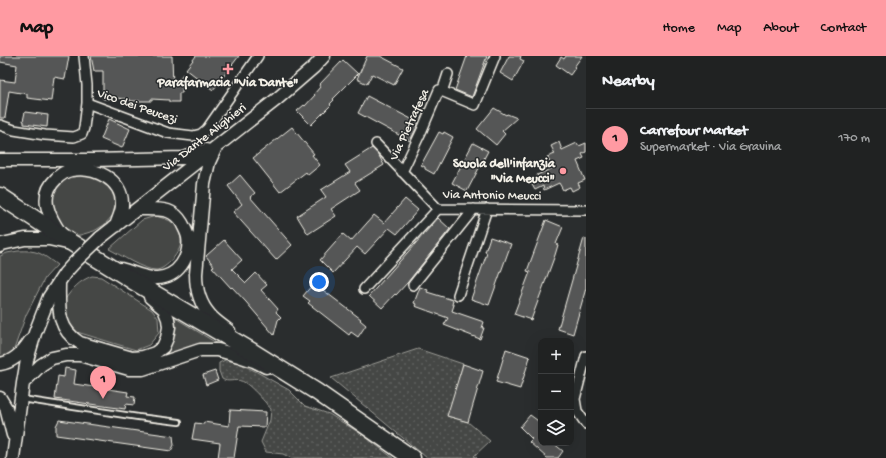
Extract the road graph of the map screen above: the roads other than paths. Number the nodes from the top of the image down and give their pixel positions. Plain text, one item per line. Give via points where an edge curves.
1 (84, 56) edge
2 (258, 56) edge
3 (324, 56) edge
4 (495, 56) edge
5 (448, 74) dead end
6 (442, 92) junction
7 (87, 103) junction
8 (0, 125) edge
9 (376, 144) dead end
10 (217, 146) junction
11 (0, 160) edge
12 (402, 172) junction
13 (0, 196) edge
14 (137, 209) junction
15 (438, 209) junction
16 (474, 209) junction
17 (487, 209) junction
18 (586, 210) edge
19 (116, 226) junction
20 (68, 241) junction
21 (0, 246) edge
22 (107, 265) junction
23 (59, 282) junction
24 (133, 282) junction
25 (412, 285) dead end
26 (364, 289) dead end
27 (458, 295) dead end
28 (35, 333) junction
29 (586, 356) edge
30 (0, 364) edge
31 (277, 368) junction
32 (23, 383) junction
33 (317, 392) junction
34 (0, 398) edge
35 (21, 399) junction
36 (179, 422) dead end
37 (586, 424) edge
38 (14, 454) edge
39 (412, 458) edge

1 - 7 street, Vico dei Peucezi
2 - 7 street, Vico dei Peucezi via 201,134 193,136 168,133
3 - 10 main road, Via Dante Alighieri via 277,99
4 - 6 street, Via Pietrafesa via 475,105
5 - 6 street, Via Pietrafesa
6 - 12 street, Via Pietrafesa via 439,90
7 - 8 street via 82,134 74,137 37,134
9 - 12 street, Via Antonio Meucci
10 - 11 main road via 184,158
10 - 14 main road, Via Dante Alighieri
10 - 31 main road via 209,162 204,184 196,288 200,301 210,315
12 - 15 street, Via Antonio Meucci
13 - 20 highway
14 - 19 main road, Via Dante Alighieri
14 - 22 main road via 168,211 179,218 188,236 186,258 181,267 171,275 157,278 144,277
15 - 16 street, Via Antonio Meucci
15 - 26 street
16 - 17 street, Via Antonio Meucci
16 - 25 street
17 - 18 street, Via Antonio Meucci
17 - 27 street
19 - 20 main road via 122,205 114,182 102,173 87,169 70,170 60,175 48,187 46,202 53,223
19 - 23 main road, Via Dante Alighieri, bridge via 75,262
20 - 21 main road via 25,239
20 - 22 highway
22 - 24 highway
23 - 24 main road via 60,317 75,340 132,358 155,353 163,347 169,327 164,309
23 - 28 main road, Via Dante Alighieri via 49,297
24 - 31 highway
28 - 30 main road via 14,359
28 - 32 main road
29 - 37 street via 575,399 577,411
31 - 33 highway
32 - 33 main road via 41,365 66,354 80,355 129,369 143,369 200,350 218,350 254,361
32 - 35 main road
33 - 39 highway
34 - 38 main road via 6,408 12,431
35 - 36 lane
35 - 38 main road

